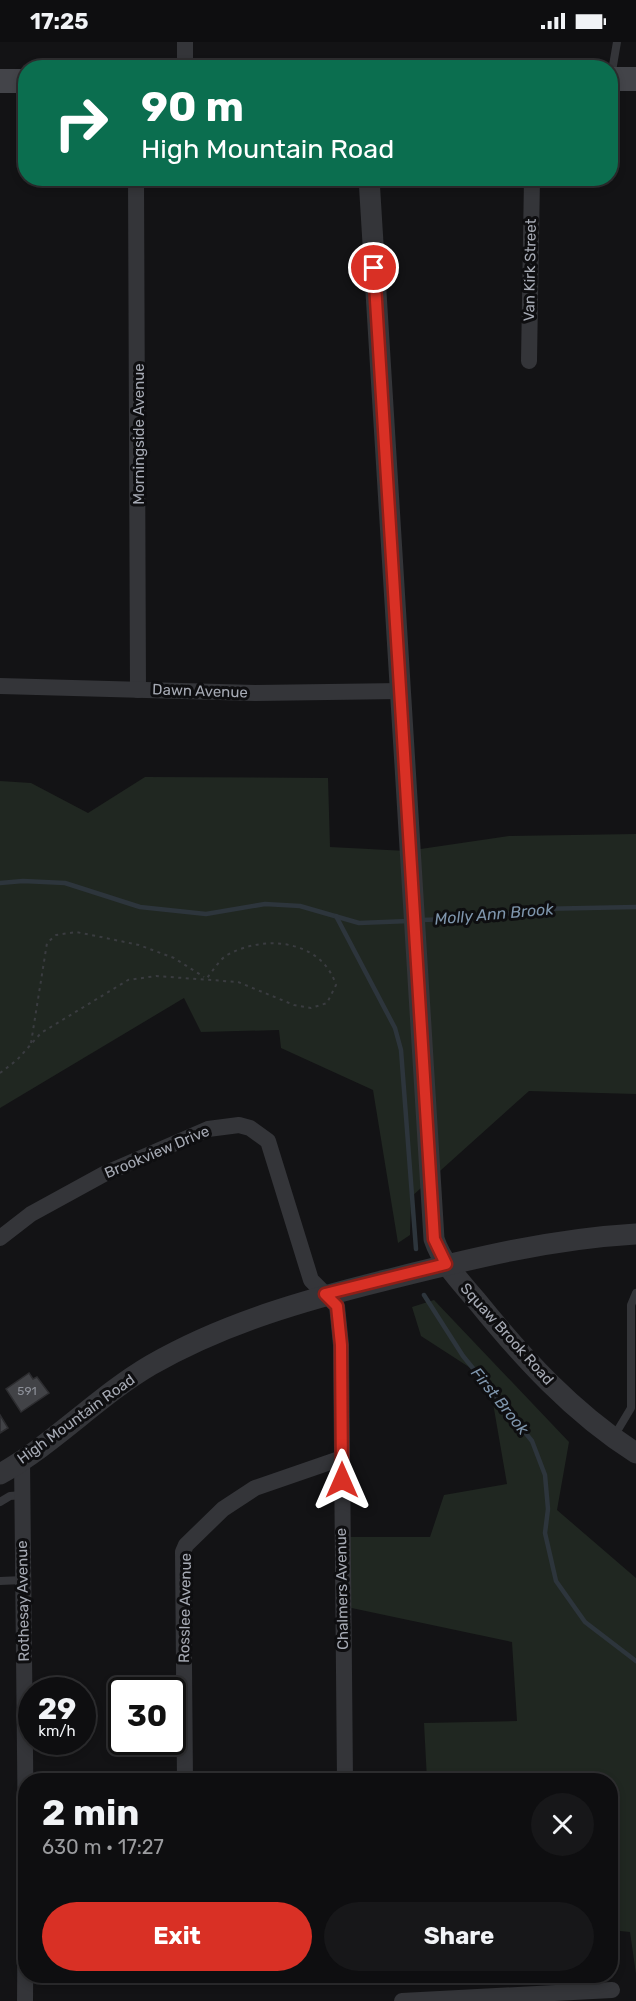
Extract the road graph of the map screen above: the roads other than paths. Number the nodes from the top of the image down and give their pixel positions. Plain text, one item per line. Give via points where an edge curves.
1 (185, 42) edge
2 (617, 42) edge
3 (185, 60) edge
4 (614, 60) edge
5 (618, 79) edge
6 (636, 79) edge
7 (0, 81) edge
8 (18, 81) edge
9 (136, 186) edge
10 (369, 186) edge
11 (531, 186) edge
12 (529, 361) dead end
13 (0, 686) edge
14 (138, 690) junction
15 (401, 691) junction
16 (636, 1234) edge
17 (0, 1238) edge
18 (446, 1264) junction
19 (636, 1293) edge
20 (325, 1294) junction
21 (613, 1438) junction
22 (636, 1453) edge
23 (342, 1458) junction
24 (22, 1460) junction
25 (0, 1474) edge
26 (22, 1496) junction
27 (0, 1502) edge
28 (23, 1580) junction
29 (0, 1581) edge
30 (25, 1773) edge
31 (185, 1773) edge
32 (345, 1773) edge
33 (25, 1983) edge
34 (612, 1990) dead end
35 (25, 2001) edge
36 (402, 2001) edge

1 - 3 street
2 - 4 lane
5 - 6 main road
7 - 8 main road
9 - 14 street, Morningside Avenue
10 - 15 street, Squaw Brook Road
11 - 12 street, Van Kirk Street
13 - 14 street, Dawn Avenue
14 - 15 street, Dawn Avenue
15 - 18 street, Squaw Brook Road via 434,1239
16 - 18 street, High Mountain Road via 579,1237
17 - 20 street, Brookview Drive via 52,1202 138,1158 208,1129 239,1125 260,1133 273,1149 311,1280
18 - 20 street, High Mountain Road
18 - 21 street, Squaw Brook Road via 508,1340
19 - 21 lane via 631,1305 631,1408
20 - 23 street, Chalmers Avenue via 337,1306
20 - 24 street, High Mountain Road via 237,1324 154,1364 120,1384
21 - 22 street, Squaw Brook Road
23 - 31 street, Rosslee Avenue via 255,1488 223,1509 186,1545
23 - 32 street, Chalmers Avenue
24 - 25 street, High Mountain Road
24 - 26 street, Rothesay Avenue
26 - 27 lane via 10,1496
26 - 28 street, Rothesay Avenue
28 - 29 lane
28 - 30 street, Rothesay Avenue
33 - 35 street
34 - 36 street

